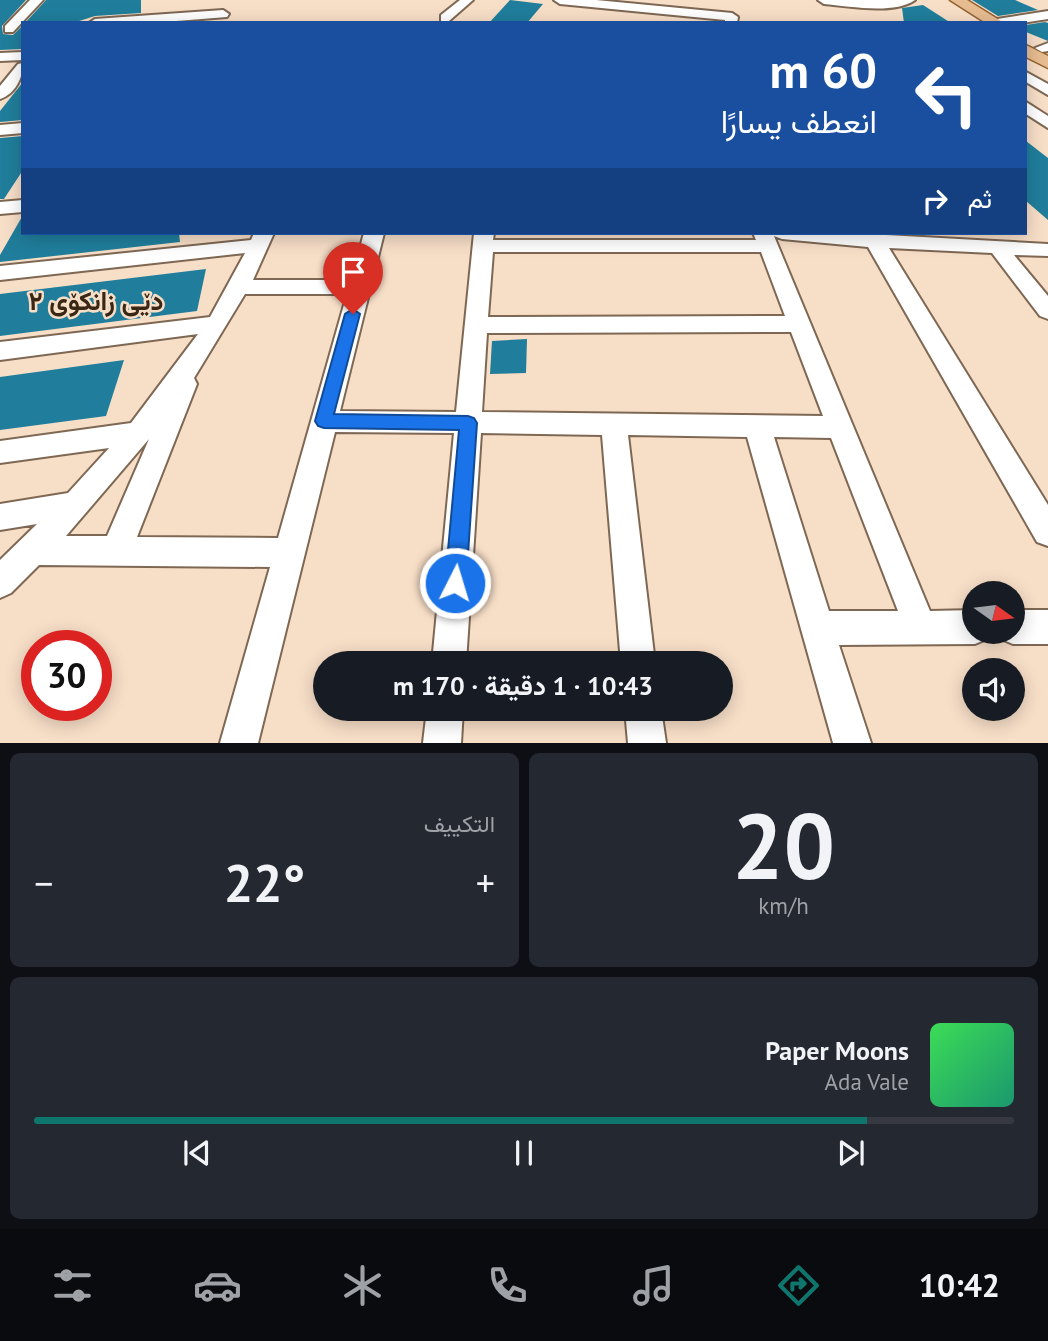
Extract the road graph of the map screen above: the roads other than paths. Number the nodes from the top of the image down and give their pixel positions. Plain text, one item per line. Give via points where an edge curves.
1 (37, 0) edge
2 (467, 0) edge
3 (560, 0) edge
4 (737, 0) edge
5 (824, 0) edge
6 (909, 0) edge
7 (940, 0) edge
8 (957, 0) edge
9 (198, 1) edge
10 (866, 4) junction
11 (223, 14) junction
12 (1048, 15) edge
13 (96, 17) edge
14 (883, 17) dead end
15 (975, 17) edge
16 (445, 18) dead end
17 (206, 19) edge
18 (732, 20) edge
19 (235, 21) edge
20 (1010, 21) edge
21 (11, 29) edge
22 (1027, 40) edge
23 (1043, 54) edge
24 (21, 55) edge
25 (0, 57) edge
26 (1027, 63) edge
27 (21, 69) edge
28 (1027, 77) edge
29 (1048, 91) edge
30 (0, 95) edge
31 (1027, 108) edge
32 (1048, 123) edge
33 (21, 128) edge
34 (0, 130) edge
35 (15, 201) edge
36 (0, 226) edge
37 (373, 235) edge
38 (975, 235) edge
39 (771, 237) edge
40 (1048, 238) edge
41 (262, 239) edge
42 (484, 239) edge
43 (875, 242) junction
44 (998, 248) junction
45 (1048, 250) edge
46 (0, 273) edge
47 (238, 287) junction
48 (360, 287) junction
49 (1048, 311) edge
50 (216, 324) junction
51 (799, 324) junction
52 (477, 325) junction
53 (200, 347) junction
54 (0, 351) edge
55 (324, 421) junction
56 (468, 423) junction
57 (614, 425) junction
58 (757, 426) junction
59 (841, 427) junction
60 (137, 433) junction
61 (0, 452) edge
62 (73, 505) junction
63 (0, 517) edge
64 (1048, 532) edge
65 (33, 550) junction
66 (116, 552) junction
67 (289, 552) junction
68 (0, 582) edge
69 (962, 627) edge
70 (1026, 627) edge
71 (1048, 627) edge
72 (817, 628) junction
73 (921, 628) junction
74 (450, 651) edge
75 (638, 651) edge
76 (444, 721) edge
77 (644, 721) edge
78 (239, 743) edge
79 (442, 743) edge
80 (647, 743) edge
81 (852, 743) edge

1 - 21 street
2 - 16 street
3 - 18 street
4 - 18 street
5 - 10 street
6 - 10 street
7 - 15 main road
8 - 15 main road
9 - 11 street
10 - 14 street
11 - 17 street
11 - 19 street
12 - 20 street
13 - 17 street
22 - 23 main road
23 - 26 street
24 - 25 street
27 - 30 street
28 - 29 street
31 - 32 street
33 - 34 street
35 - 36 street
37 - 48 street
38 - 40 street
39 - 42 street
39 - 43 street
39 - 51 street
41 - 46 street
41 - 47 street
42 - 52 street
43 - 44 street
43 - 64 street
44 - 45 street
44 - 49 street
47 - 48 street
47 - 50 street
48 - 55 street
50 - 53 street
50 - 54 street
51 - 52 street
51 - 59 street
52 - 56 street
53 - 60 street
53 - 66 street
55 - 56 street
55 - 67 street
56 - 57 street
56 - 74 street
57 - 58 street
57 - 75 street
58 - 59 street
58 - 72 street
59 - 73 street
60 - 61 street
60 - 62 street
62 - 63 street
62 - 65 street
65 - 66 street
65 - 68 street
66 - 67 street
67 - 78 street
69 - 73 street
70 - 71 street
72 - 73 street
72 - 81 street
76 - 79 street
77 - 80 street

